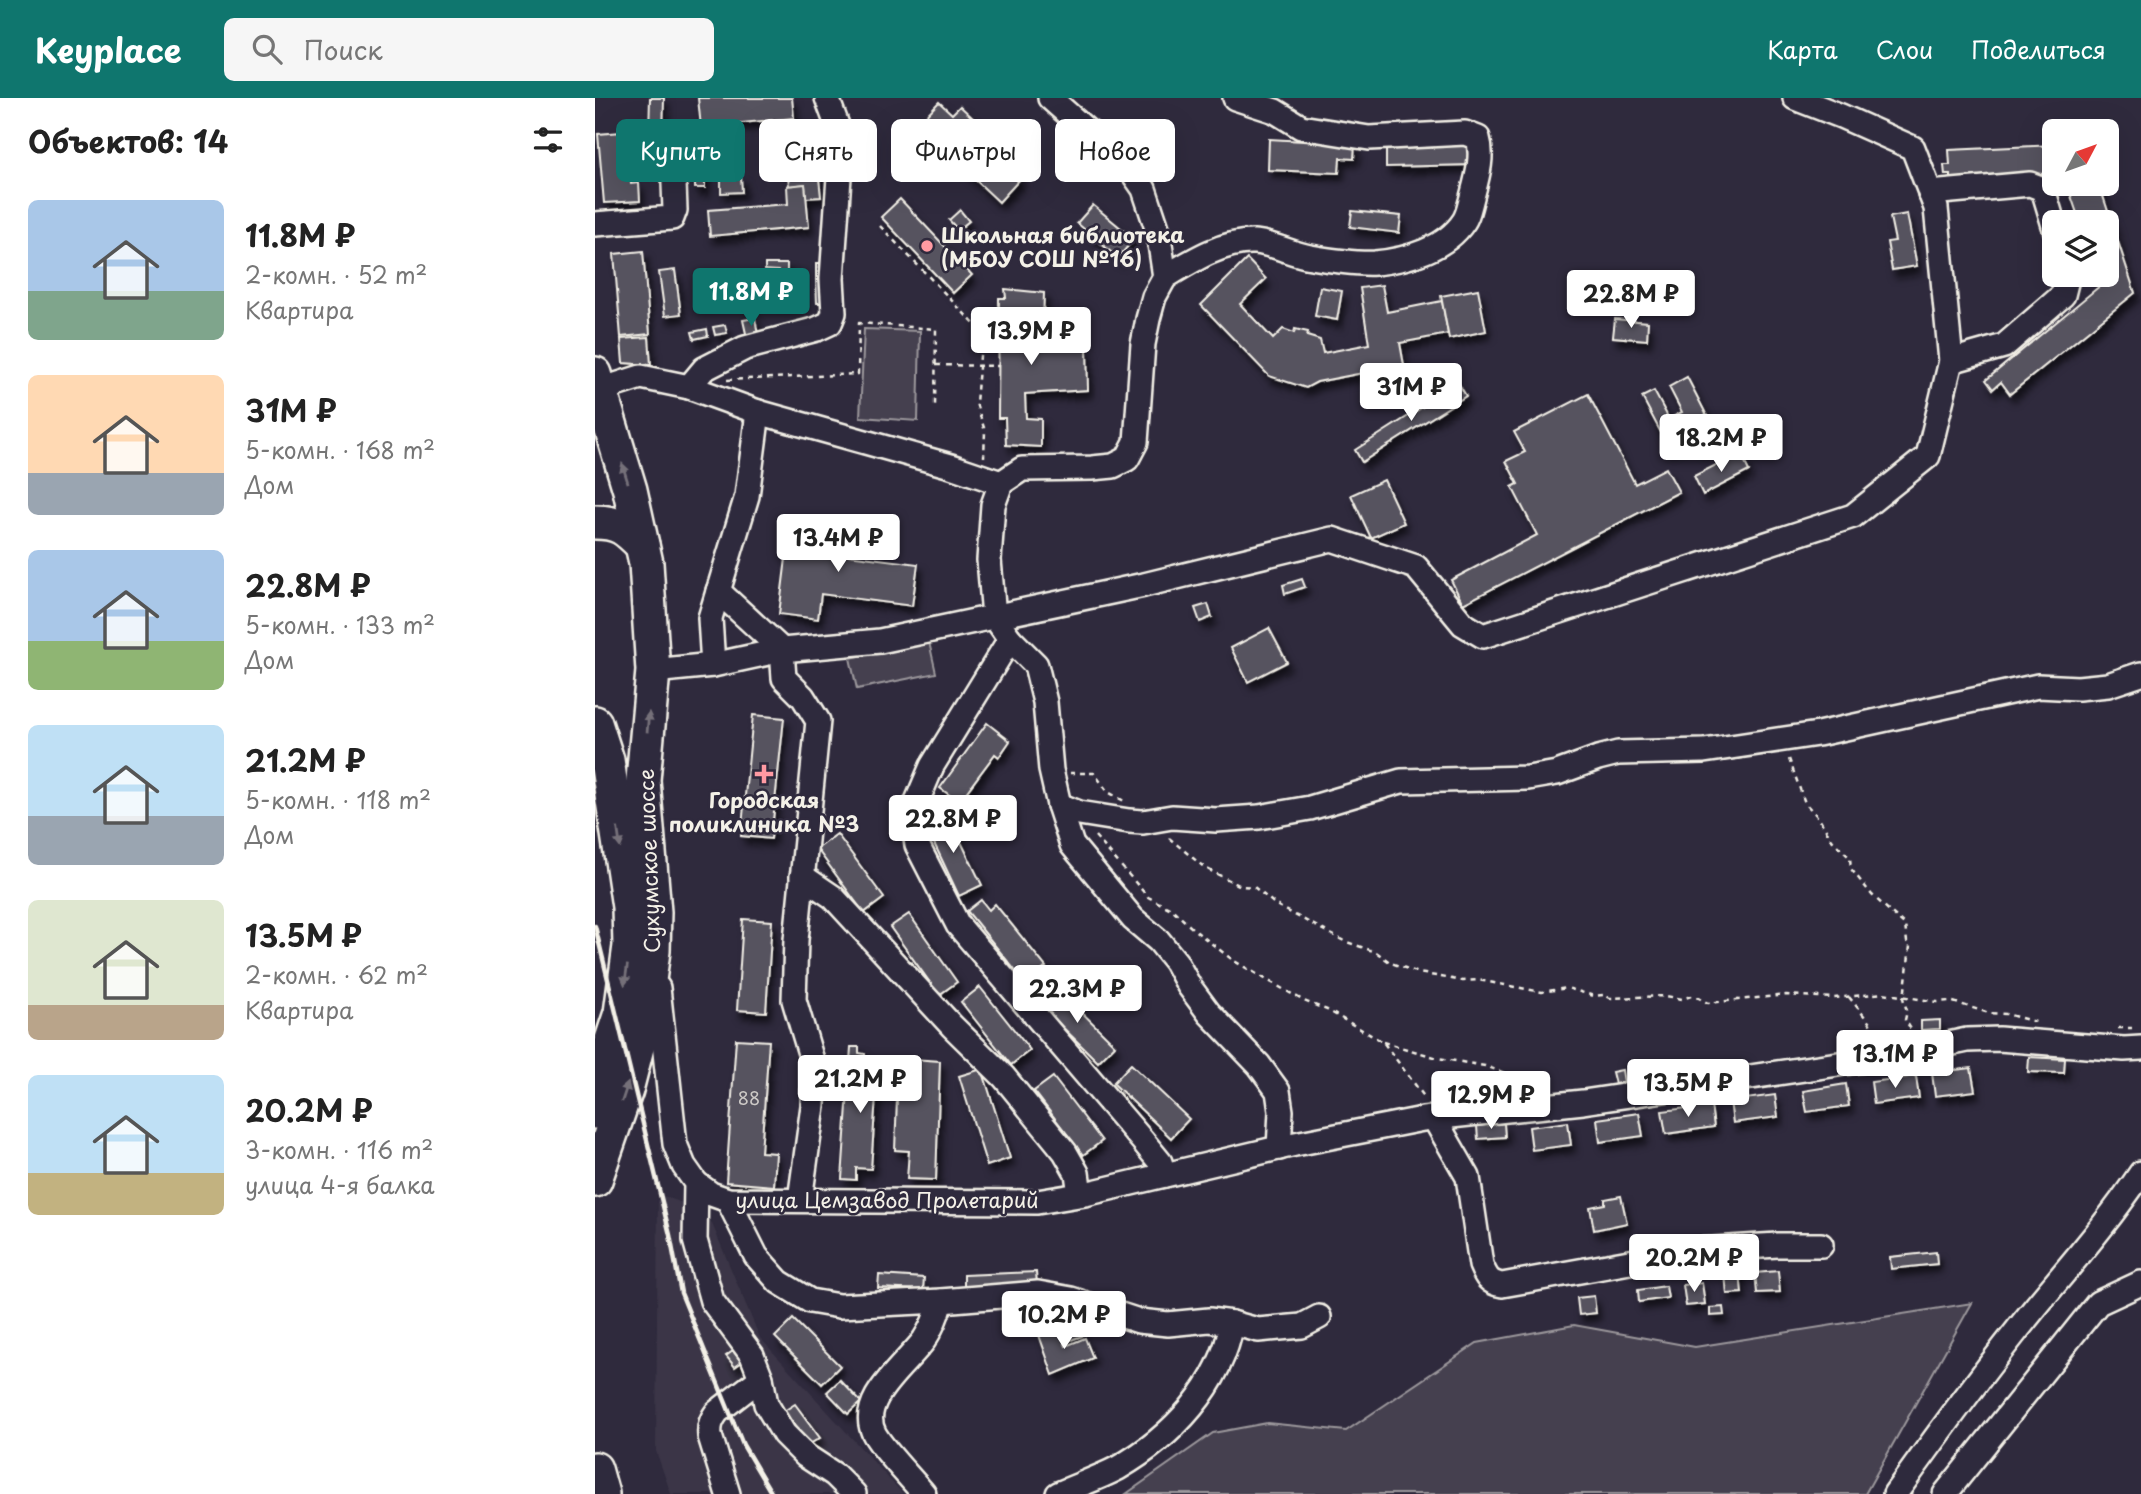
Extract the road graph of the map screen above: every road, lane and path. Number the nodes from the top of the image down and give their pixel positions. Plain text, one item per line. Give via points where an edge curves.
1 (827, 98) edge
2 (1050, 98) edge
3 (1077, 98) edge
4 (1235, 98) edge
5 (1795, 98) edge
6 (1074, 119) edge
7 (1083, 119) edge
8 (674, 182) edge
9 (1139, 182) edge
10 (1930, 193) junction
11 (2049, 210) edge
12 (595, 224) edge
13 (880, 226) dead end
14 (1164, 277) junction
15 (2065, 287) edge
16 (1951, 361) junction
17 (936, 365) junction
18 (978, 365) junction
19 (999, 366) dead end
20 (727, 380) dead end
21 (598, 382) edge
22 (689, 387) junction
23 (935, 406) dead end
24 (758, 412) junction
25 (992, 480) junction
26 (595, 522) edge
27 (642, 545) junction
28 (718, 591) junction
29 (994, 616) junction
30 (1010, 639) junction
31 (782, 650) junction
32 (713, 665) junction
33 (653, 671) junction
34 (2141, 674) edge
35 (595, 723) edge
36 (1792, 738) junction
37 (1050, 766) junction
38 (1069, 809) junction
39 (1148, 820) junction
40 (802, 876) junction
41 (653, 951) junction
42 (1849, 997) junction
43 (1903, 998) junction
44 (608, 1019) edge
45 (2040, 1023) dead end
46 (2111, 1028) dead end
47 (1383, 1042) junction
48 (2135, 1042) edge
49 (1926, 1049) junction
50 (1889, 1056) junction
51 (1550, 1089) dead end
52 (595, 1110) edge
53 (1436, 1118) junction
54 (1279, 1148) junction
55 (2141, 1173) edge
56 (1164, 1175) junction
57 (595, 1180) edge
58 (696, 1183) junction
59 (1080, 1194) junction
60 (728, 1200) junction
61 (800, 1200) junction
62 (1821, 1245) dead end
63 (2141, 1283) edge
64 (940, 1301) junction
65 (1319, 1317) dead end
66 (1232, 1323) junction
67 (761, 1378) junction
68 (595, 1469) edge
69 (602, 1494) edge
70 (729, 1494) edge
71 (854, 1494) edge
72 (924, 1494) edge
73 (1058, 1494) edge
74 (1895, 1494) edge
75 (1945, 1494) edge

1 - 22 street via 841,148 830,323 744,348 704,369
2 - 6 street
3 - 7 street
4 - 14 street via 1275,111 1301,127 1369,138 1465,133 1478,138 1482,151 1466,218 1449,237 1405,258 1372,263 1333,259 1253,242 1219,249
5 - 10 street via 1913,148
8 - 12 street via 672,218
9 - 14 street via 1158,230
10 - 11 street via 2030,184 2043,189
10 - 16 street via 1936,208
13 - 18 path via 982,332
14 - 25 street via 1154,297 1143,344 1136,442 1127,459 1113,466 1022,469
15 - 16 street via 2063,295 2004,346
16 - 29 street via 1928,456 1853,516 1483,636 1463,624 1416,567 1332,539
17 - 18 path
17 - 20 path via 936,330 859,323 858,374
17 - 23 path
18 - 19 path
18 - 25 path via 976,403
21 - 22 street via 641,377
27 -> 21 highway, Сухумское шоссе
22 - 24 street
24 - 25 street
24 - 28 street via 747,496
25 - 29 street via 989,560
26 - 27 highway via 624,527
27 - 33 highway, Сухумское шоссе
28 - 31 street
28 - 32 street via 710,618
29 - 30 street
29 - 31 street via 880,641
30 - 37 street via 1036,665 1045,702
30 - 56 street via 932,766 915,806 917,845 958,925 1142,1140 1160,1162
31 - 32 street
31 - 40 street via 784,678 818,722
32 - 33 street
41 -> 33 highway, Сухумское шоссе via 643,780
34 - 36 street via 2098,686 2038,686
35 -> 44 highway, Сухумское шоссе via 607,760 629,907 630,946
36 - 39 street via 1705,751 1618,753 1528,778 1401,782 1259,817
36 - 43 path via 1790,763 1805,803 1850,858 1851,869 1872,895 1905,925 1910,946
37 - 38 street
37 - 39 path via 1069,773 1094,773 1108,792
38 - 39 street via 1129,821
38 - 47 path via 1148,897 1173,910 1234,961
38 - 54 street via 1072,845 1132,919 1159,941 1209,1013 1278,1091
39 - 42 path via 1205,868 1241,886 1254,887 1276,905 1419,973 1542,992 1567,988 1610,998 1691,996 1708,1003 1786,995
40 - 59 street via 833,897 1004,1077 1065,1152 1077,1173
40 - 61 street via 794,1000 814,1067
57 -> 41 highway, Сухумское шоссе via 630,1077
41 - 58 street via 675,1144
42 - 43 path via 1883,993
42 - 50 path
43 - 45 path via 1950,1001
43 - 49 path via 1905,1020
44 - 52 highway, Сухумское шоссе via 612,1040
46 - 48 path
47 - 51 path via 1485,1066
47 - 53 path
48 - 49 street, улица Цемзавод Пролетарий via 1967,1040
49 - 50 street, улица Цемзавод Пролетарий
50 - 53 street, улица Цемзавод Пролетарий via 1569,1104
53 - 54 street, улица Цемзавод Пролетарий
53 - 62 street via 1468,1177 1481,1265 1493,1283 1696,1250
54 - 56 street, улица Цемзавод Пролетарий
55 - 74 street
56 - 59 street, улица Цемзавод Пролетарий
58 - 60 street, улица Цемзавод Пролетарий
58 - 67 street via 695,1240 712,1301 751,1355
59 - 61 street, улица Цемзавод Пролетарий via 1037,1202
60 - 61 street, улица Цемзавод Пролетарий
60 - 64 street via 756,1256 779,1282 810,1301 839,1306
63 - 75 street via 2098,1303
64 - 66 street via 1038,1293 1139,1321
64 - 72 street via 937,1318 923,1341 877,1395 870,1412 874,1434
65 - 66 street via 1282,1329 1258,1330
66 - 73 street via 1221,1363 1181,1419 1118,1468
67 - 70 street via 717,1412 709,1427
67 - 71 street via 767,1404 784,1434
68 - 69 highway

